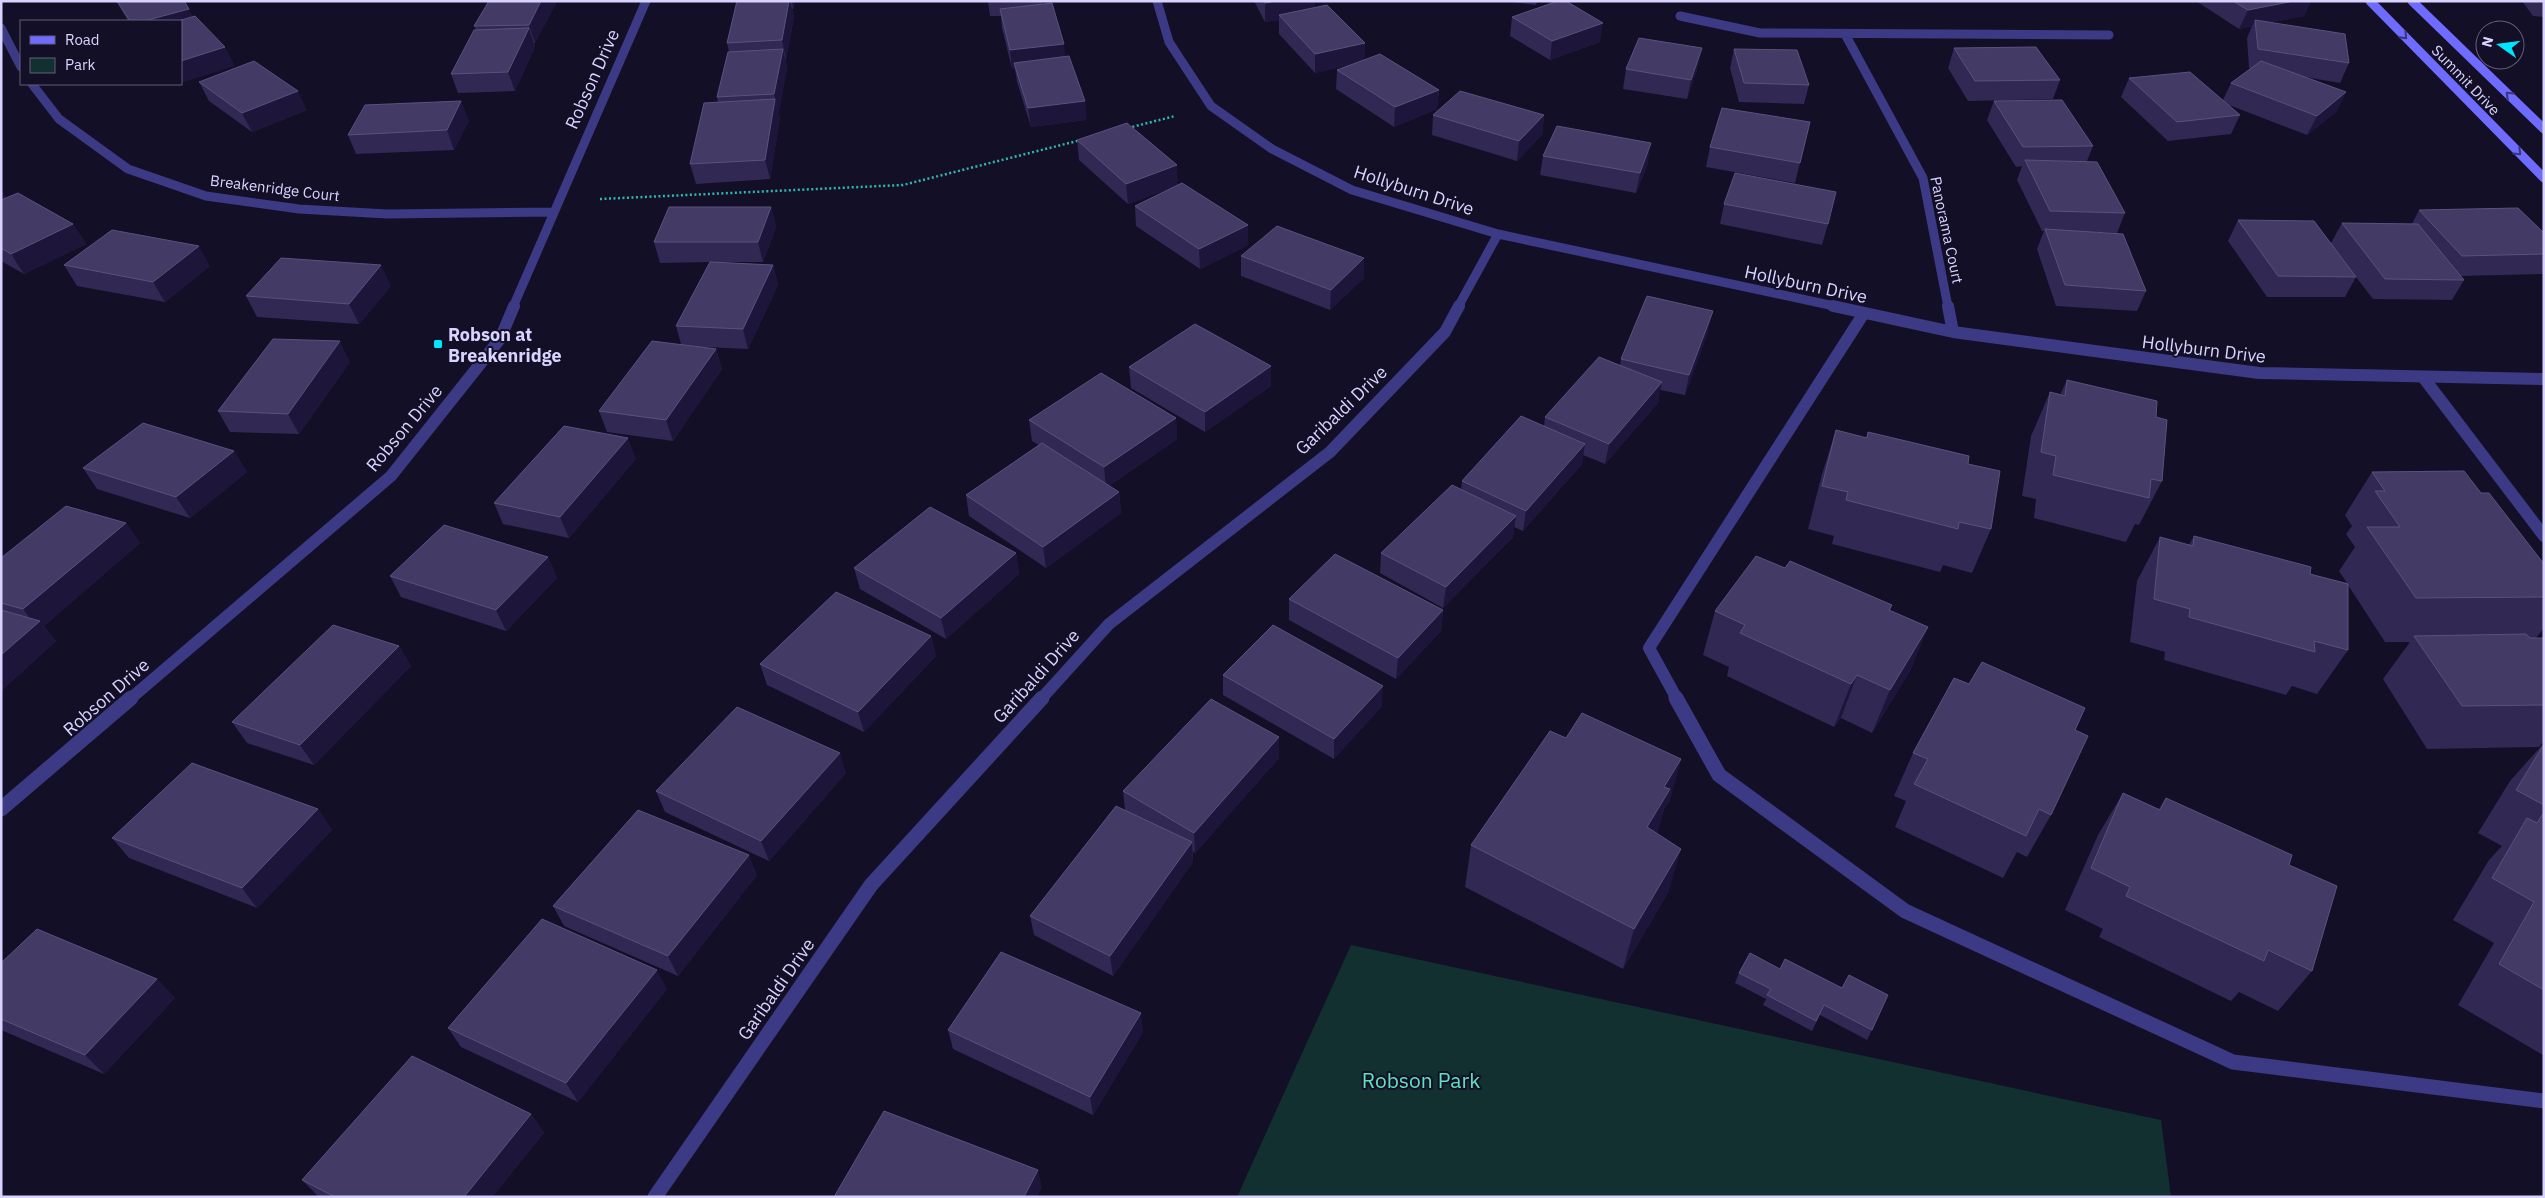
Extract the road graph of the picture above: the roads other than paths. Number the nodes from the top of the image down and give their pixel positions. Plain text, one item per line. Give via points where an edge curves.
1 (646, 1) edge
2 (1157, 1) edge
3 (2370, 1) edge
4 (2412, 1) edge
5 (1680, 16) dead end
6 (1, 28) edge
7 (1845, 34) junction
8 (2108, 35) dead end
9 (20, 65) edge
10 (33, 85) edge
11 (2544, 129) edge
12 (2544, 178) edge
13 (552, 212) junction
14 (1498, 234) junction
15 (1864, 313) junction
16 (1953, 332) junction
17 (2423, 377) junction
18 (2544, 379) edge
19 (2544, 536) edge
20 (1, 809) edge
21 (2544, 1101) edge
22 (655, 1197) edge

1 - 13 street, Robson Drive
2 - 14 street, Hollyburn Drive via 1169,42 1211,106 1272,149 1352,190
3 -> 12 main road, Summit Drive
11 -> 4 main road, Summit Drive
5 - 7 street via 1760,33
6 - 9 street
7 - 8 street
7 - 16 street, Panorama Court via 1923,178
10 - 13 street, Breakenridge Court via 58,119 128,169 206,196 299,209 387,214
13 - 20 street, Robson Drive via 500,339 391,476
14 - 15 street, Hollyburn Drive
14 - 22 street, Garibaldi Drive via 1445,332 1330,452 1109,624 871,885
15 - 16 street, Hollyburn Drive
15 - 21 street via 1649,648 1719,775 1905,911 2233,1062
16 - 17 street, Hollyburn Drive via 2258,373
17 - 18 street, Hollyburn Drive
17 - 19 street

